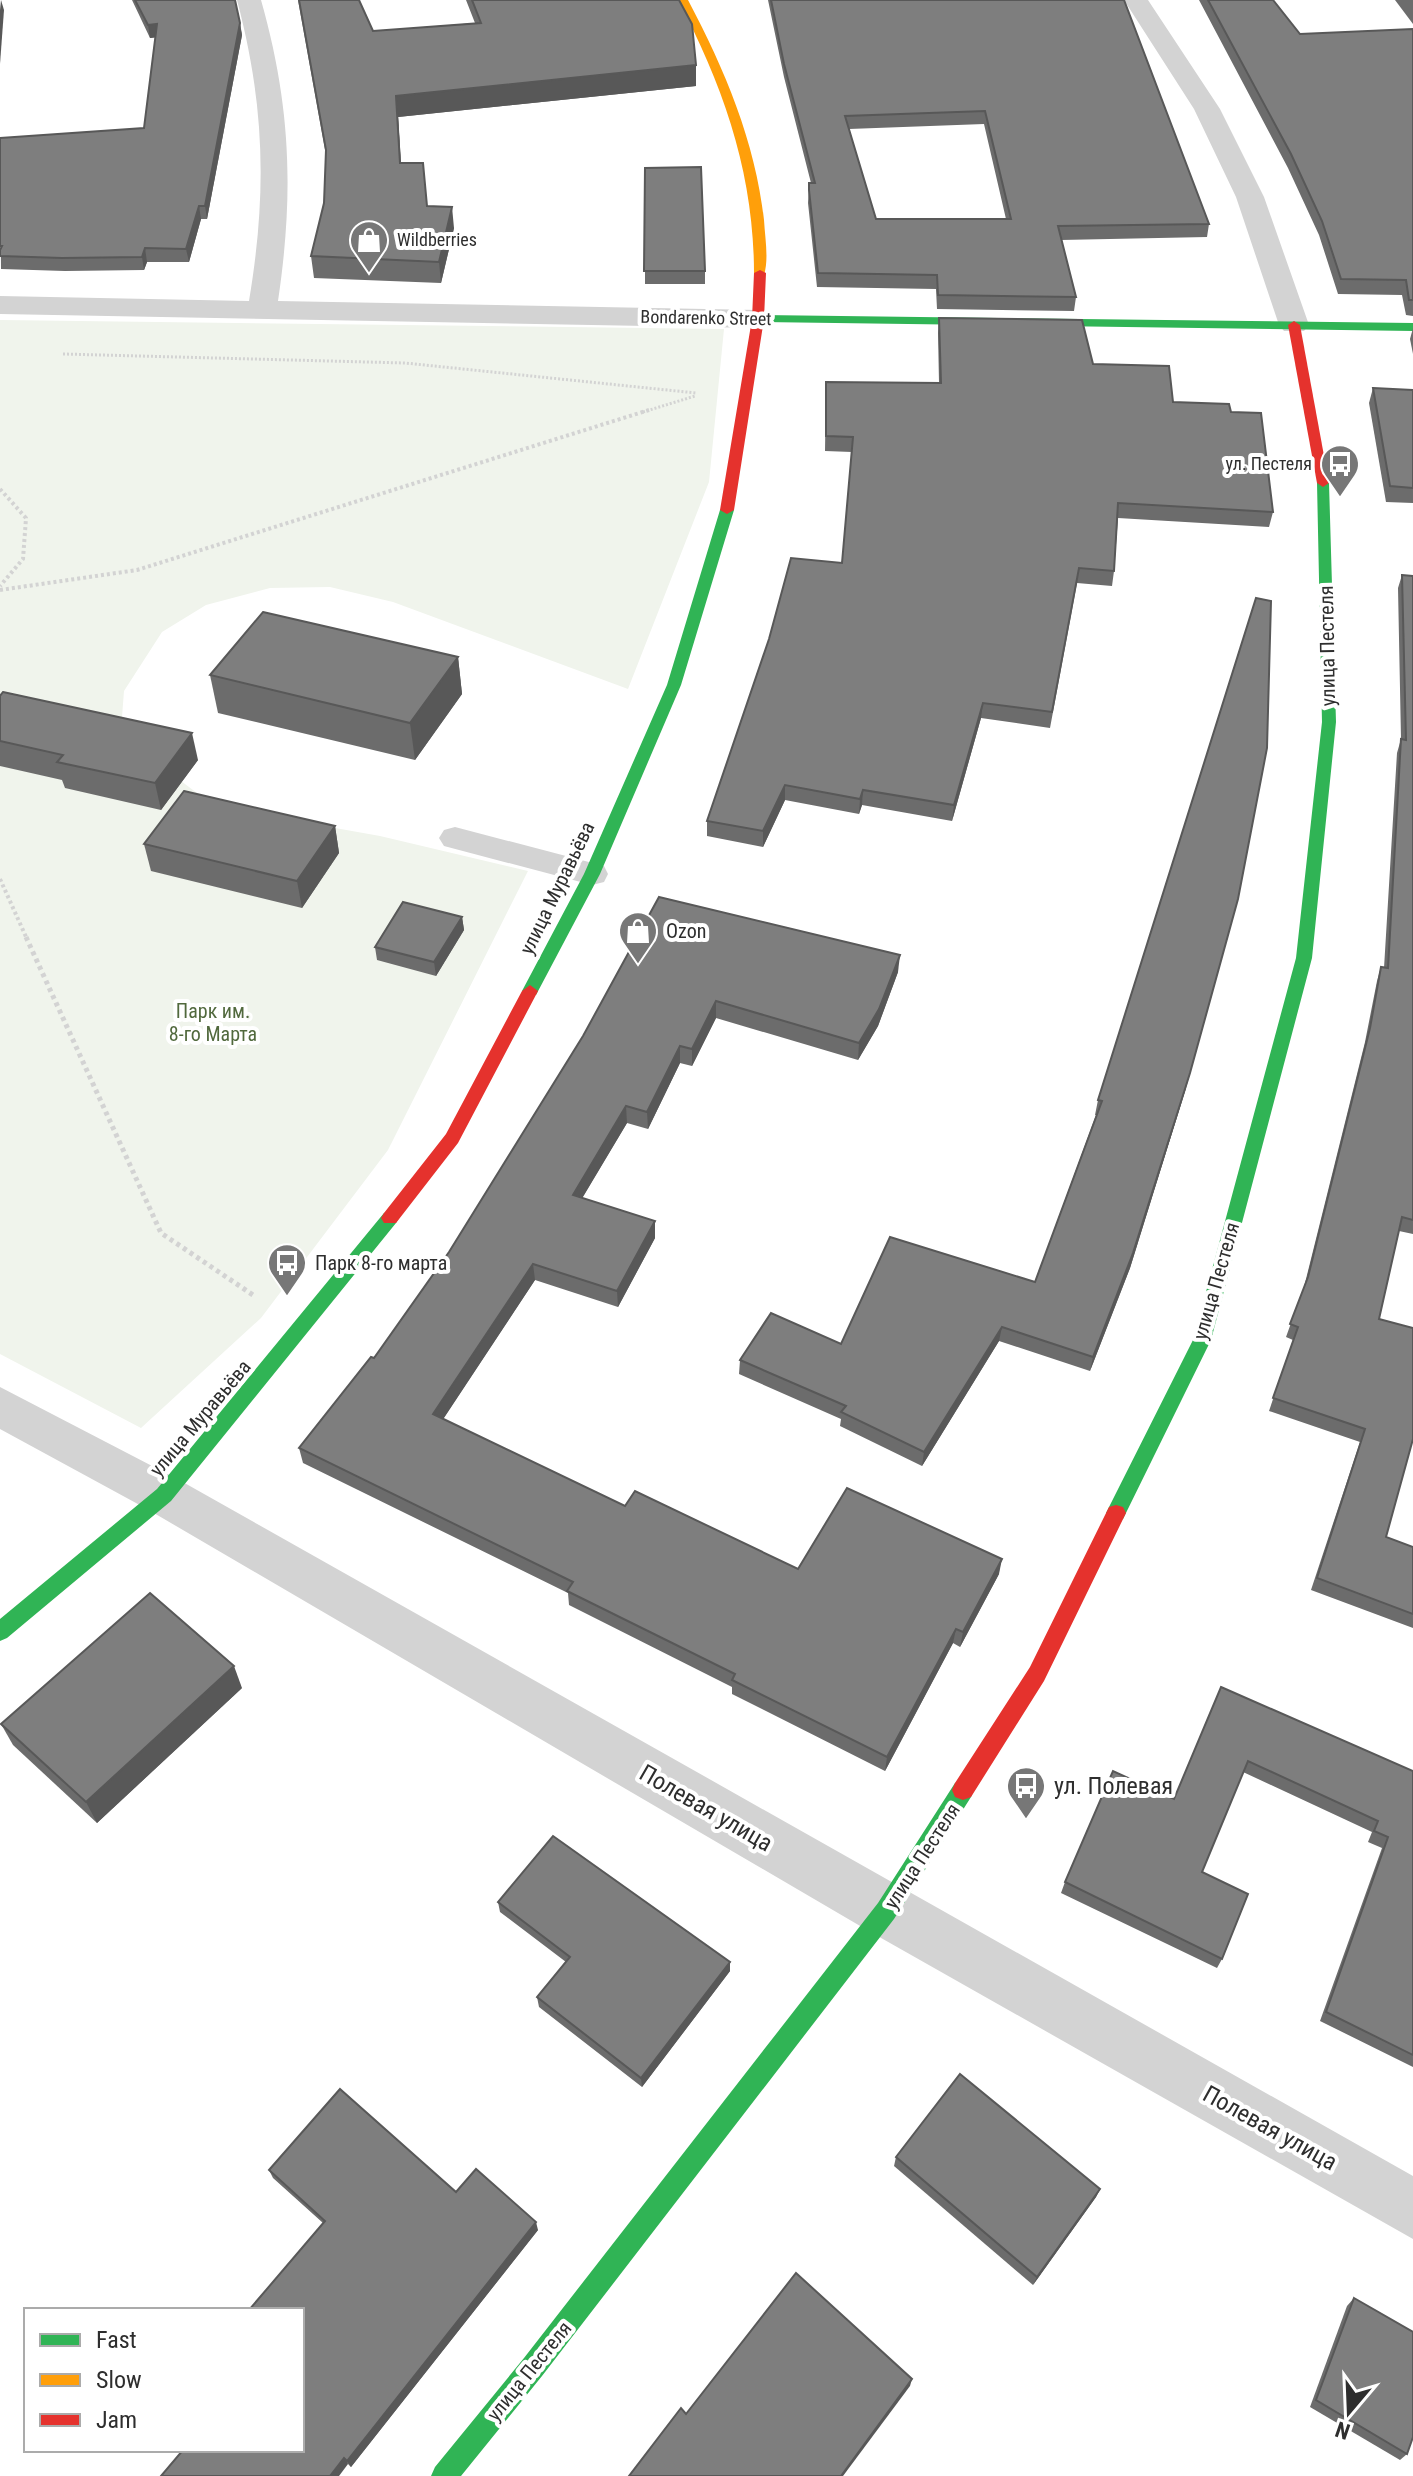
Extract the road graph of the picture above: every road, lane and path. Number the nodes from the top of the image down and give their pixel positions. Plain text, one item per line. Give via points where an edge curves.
1 (249, 0) edge
2 (683, 0) edge
3 (1136, 0) edge
4 (0, 305) edge
5 (262, 309) junction
6 (758, 319) junction
7 (1294, 325) junction
8 (1413, 327) edge
9 (62, 354) dead end
10 (0, 489) edge
11 (0, 588) edge
12 (455, 838) dead end
13 (592, 874) junction
14 (0, 879) edge
15 (303, 1328) junction
16 (0, 1406) edge
17 (164, 1495) junction
18 (0, 1632) edge
19 (886, 1911) junction
20 (1413, 2209) edge
21 (444, 2476) edge

1 - 5 street via 275,106 278,182
2 - 6 street, улица Муравьёва via 712,53 753,170 761,253
3 - 7 street, улица Пестеля via 1207,109 1250,197
4 - 5 street, Bondarenko Street
5 - 6 street, Bondarenko Street
6 - 7 street, Bondarenko Street
6 - 13 street, улица Муравьёва via 734,484 708,581 674,685
7 - 8 street, Bondarenko Street
7 - 19 street, улица Пестеля via 1323,469 1329,722 1304,958 1202,1340 1037,1674
9 - 11 path via 405,363 701,394 137,570
10 - 11 path via 26,518 23,559
12 - 13 lane
13 - 15 street, улица Муравьёва via 452,1138
14 - 15 path via 161,1233
15 - 17 street, улица Муравьёва
16 - 17 street, Полевая улица
17 - 18 street, улица Муравьёва
17 - 19 street, Полевая улица
19 - 20 street, Полевая улица
19 - 21 street, улица Пестеля

